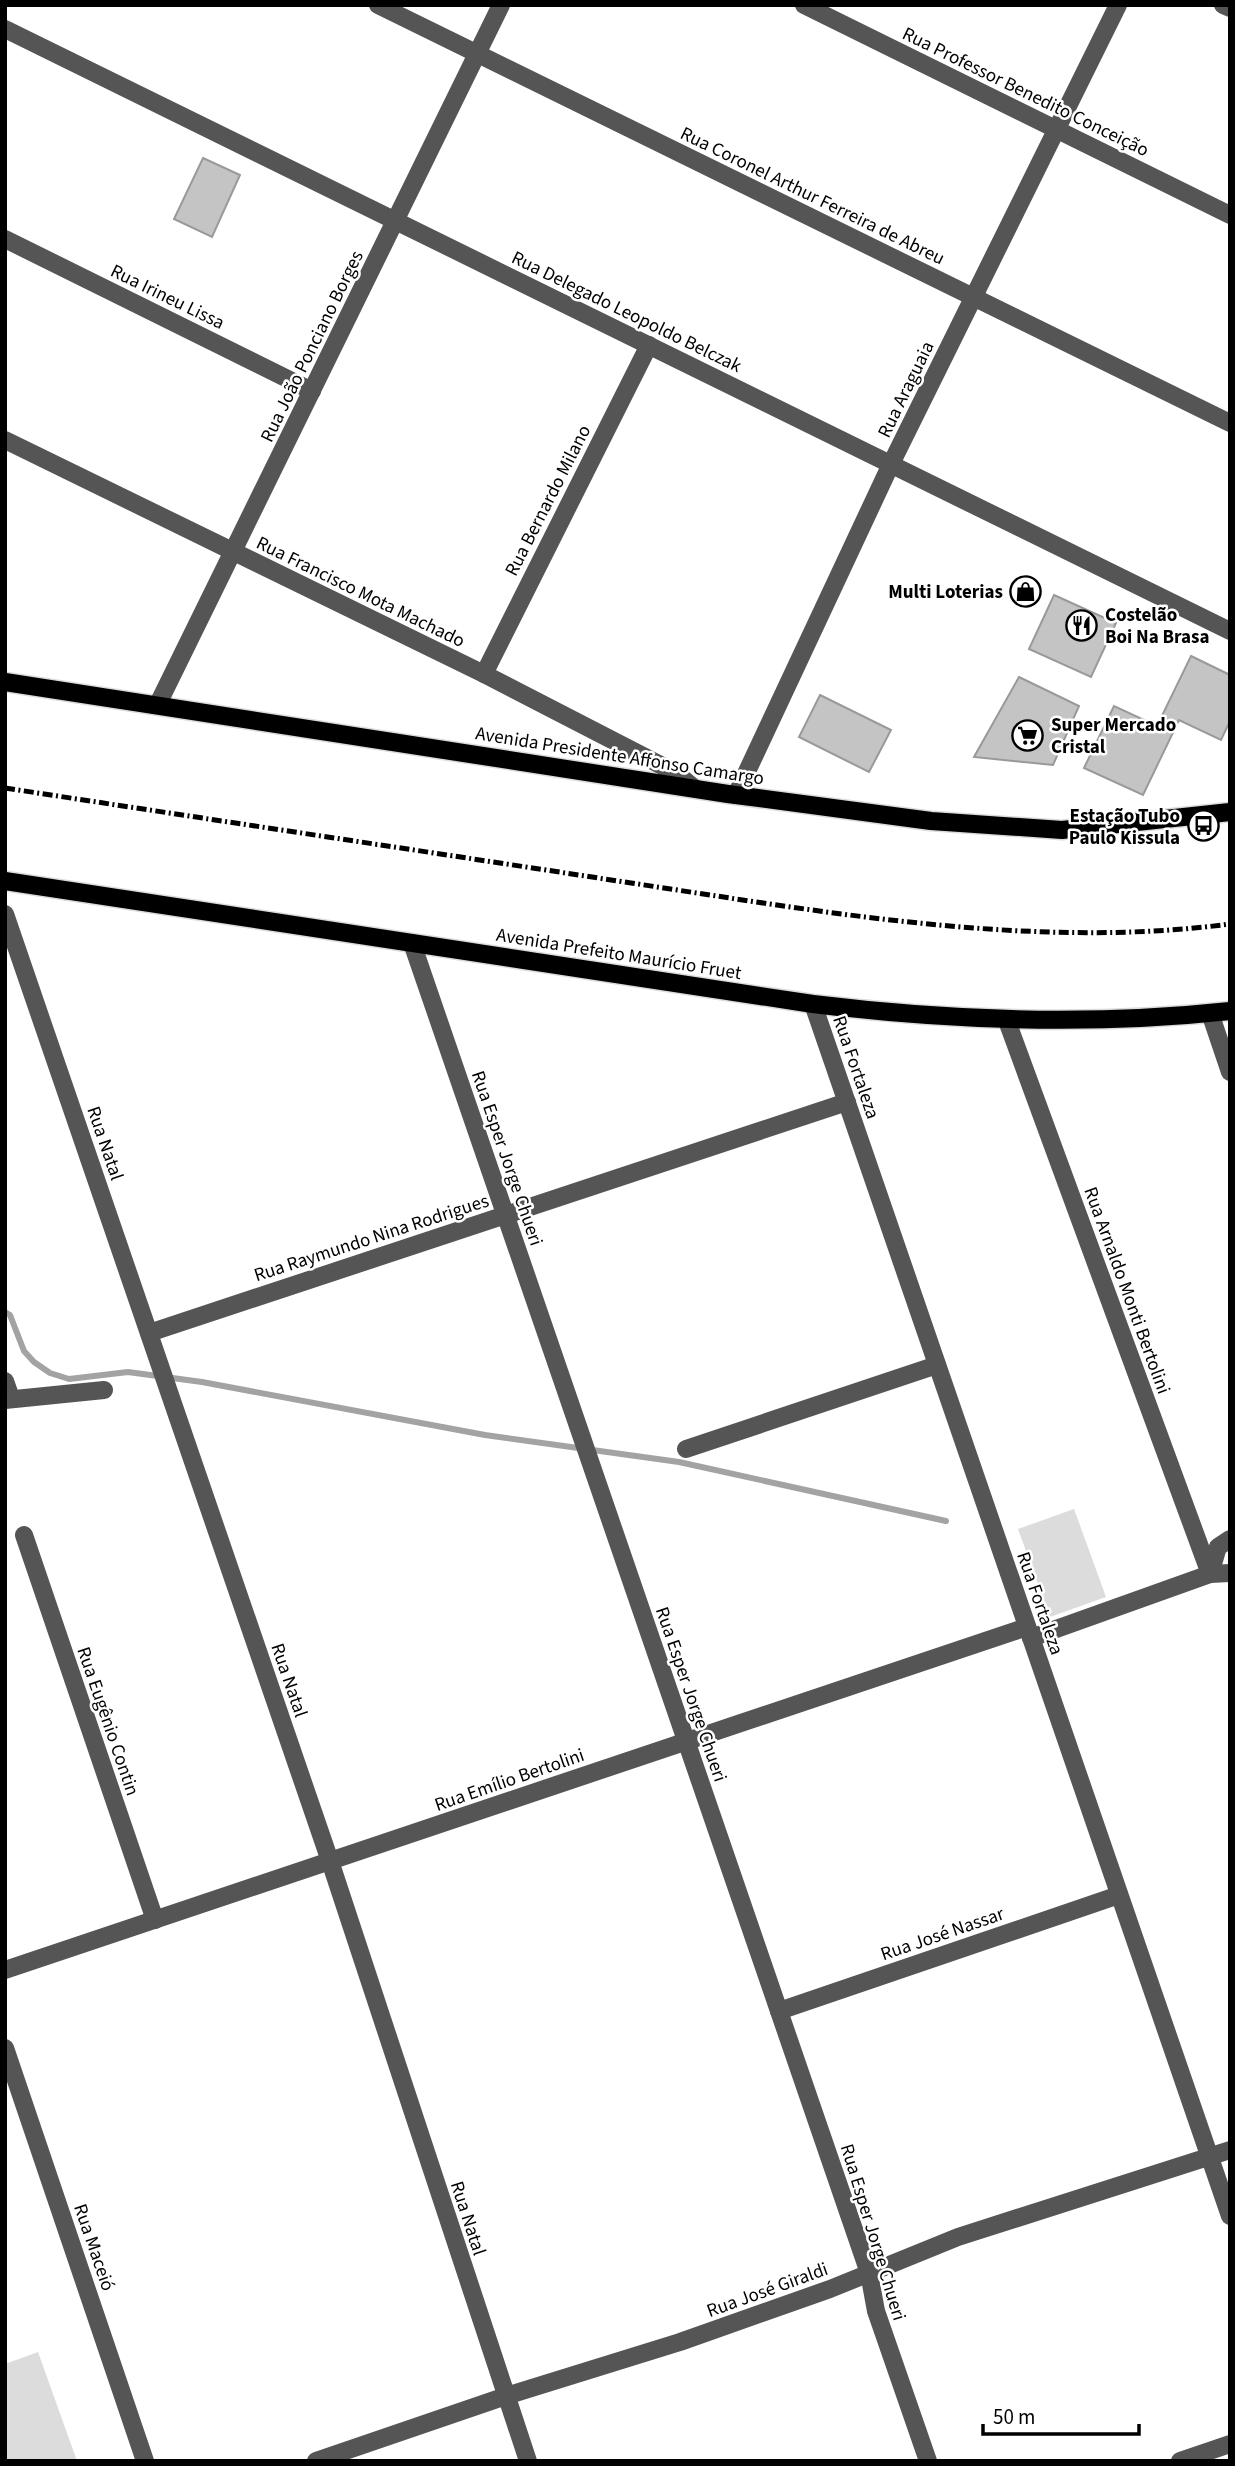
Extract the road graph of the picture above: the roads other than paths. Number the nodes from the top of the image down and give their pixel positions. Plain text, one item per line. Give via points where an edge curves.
1 (379, 5) edge
2 (501, 5) edge
3 (804, 5) edge
4 (1118, 5) edge
5 (1223, 5) edge
6 (1230, 8) edge
7 (5, 29) edge
8 (477, 54) junction
9 (1057, 129) junction
10 (1230, 215) edge
11 (396, 221) junction
12 (5, 239) edge
13 (974, 297) junction
14 (649, 345) junction
15 (312, 391) junction
16 (1230, 423) edge
17 (5, 440) edge
18 (891, 464) junction
19 (233, 552) junction
20 (1230, 631) edge
21 (484, 674) junction
22 (5, 682) edge
23 (159, 704) junction
24 (694, 788) junction
25 (736, 795) junction
26 (1230, 812) edge
27 (5, 881) edge
28 (5, 914) edge
29 (412, 943) junction
30 (813, 1004) junction
31 (1230, 1011) edge
32 (1210, 1013) junction
33 (1007, 1021) junction
34 (1230, 1072) edge
35 (847, 1102) junction
36 (505, 1215) junction
37 (149, 1333) junction
38 (937, 1365) junction
39 (5, 1381) edge
40 (104, 1390) dead end
41 (8, 1399) edge
42 (686, 1450) dead end
43 (24, 1535) dead end
44 (1230, 1539) edge
45 (1230, 1573) edge
46 (1210, 1574) junction
47 (1029, 1632) junction
48 (686, 1741) junction
49 (330, 1861) junction
50 (1119, 1895) junction
51 (155, 1920) junction
52 (5, 1970) edge
53 (779, 2011) junction
54 (5, 2048) edge
55 (1230, 2150) edge
56 (1210, 2157) junction
57 (1230, 2216) edge
58 (869, 2273) junction
59 (506, 2396) junction
60 (1230, 2444) edge
61 (325, 2459) edge
62 (145, 2461) edge
63 (528, 2461) edge
64 (928, 2461) edge
65 (1180, 2461) edge

1 - 8 street, Rua Coronel Arthur Ferreira de Abreu
2 - 8 street, Rua João Ponciano Borges
3 - 9 street, Rua Professor Benedito Conceição
4 - 9 street, Rua Araguaia
5 - 6 street
7 - 11 street, Rua Delegado Leopoldo Belczak
8 - 11 street, Rua João Ponciano Borges
8 - 13 street, Rua Coronel Arthur Ferreira de Abreu
9 - 10 street, Rua Professor Benedito Conceição
9 - 13 street, Rua Araguaia
11 - 14 street, Rua Delegado Leopoldo Belczak
11 - 15 street, Rua João Ponciano Borges
12 - 15 street, Rua Irineu Lissa
13 - 16 street, Rua Coronel Arthur Ferreira de Abreu
13 - 18 street, Rua Araguaia
14 - 18 street, Rua Delegado Leopoldo Belczak
14 - 21 street, Rua Bernardo Milano
15 - 19 street, Rua João Ponciano Borges
17 - 19 street, Rua Francisco Mota Machado
18 - 20 street, Rua Delegado Leopoldo Belczak
18 - 25 street, Rua Araguaia
19 - 21 street, Rua Francisco Mota Machado
19 - 23 street, Rua João Ponciano Borges
21 - 24 street, Rua Francisco Mota Machado via 676,774
22 - 23 main road, Avenida Presidente Affonso Camargo
23 - 24 main road, Avenida Presidente Affonso Camargo
24 - 25 main road, Avenida Presidente Affonso Camargo
25 - 26 main road, Avenida Presidente Affonso Camargo via 1039,830
27 - 29 main road, Avenida Prefeito Maurício Fruet
28 - 37 street, Rua Natal
29 - 30 main road, Avenida Prefeito Maurício Fruet
29 - 36 street, Rua Esper Jorge Chueri
30 - 33 main road, Avenida Prefeito Maurício Fruet
30 - 35 street, Rua Fortaleza
31 - 32 main road, Avenida Prefeito Maurício Fruet
32 - 33 main road, Avenida Prefeito Maurício Fruet
32 - 34 street
33 - 46 street, Rua Arnaldo Monti Bertolini
35 - 36 street, Rua Raymundo Nina Rodrigues
35 - 38 street, Rua Fortaleza
36 - 37 street, Rua Raymundo Nina Rodrigues
36 - 48 street, Rua Esper Jorge Chueri
37 - 49 street, Rua Natal
38 - 42 street
38 - 47 street, Rua Fortaleza
39 - 41 street
40 - 41 street
43 - 51 street, Rua Eugênio Contin
44 - 46 street via 1218,1548
45 - 46 street, Rua Emílio Bertolini
46 - 47 street, Rua Emílio Bertolini
47 - 48 street, Rua Emílio Bertolini
47 - 50 street, Rua Fortaleza
48 - 49 street, Rua Emílio Bertolini
48 - 53 street, Rua Esper Jorge Chueri
49 - 51 street, Rua Emílio Bertolini
49 - 59 street, Rua Natal
50 - 53 street, Rua José Nassar
50 - 56 street, Rua Fortaleza
51 - 52 street, Rua Emílio Bertolini
53 - 58 street, Rua Esper Jorge Chueri
54 - 62 street, Rua Maceió
55 - 56 street, Rua José Giraldi
56 - 57 street, Rua Fortaleza
56 - 58 street, Rua José Giraldi via 958,2237
58 - 59 street, Rua José Giraldi via 655,2350
58 - 64 street, Rua Esper Jorge Chueri via 876,2311
59 - 61 street, Rua José Giraldi
59 - 63 street, Rua Natal
60 - 65 street

